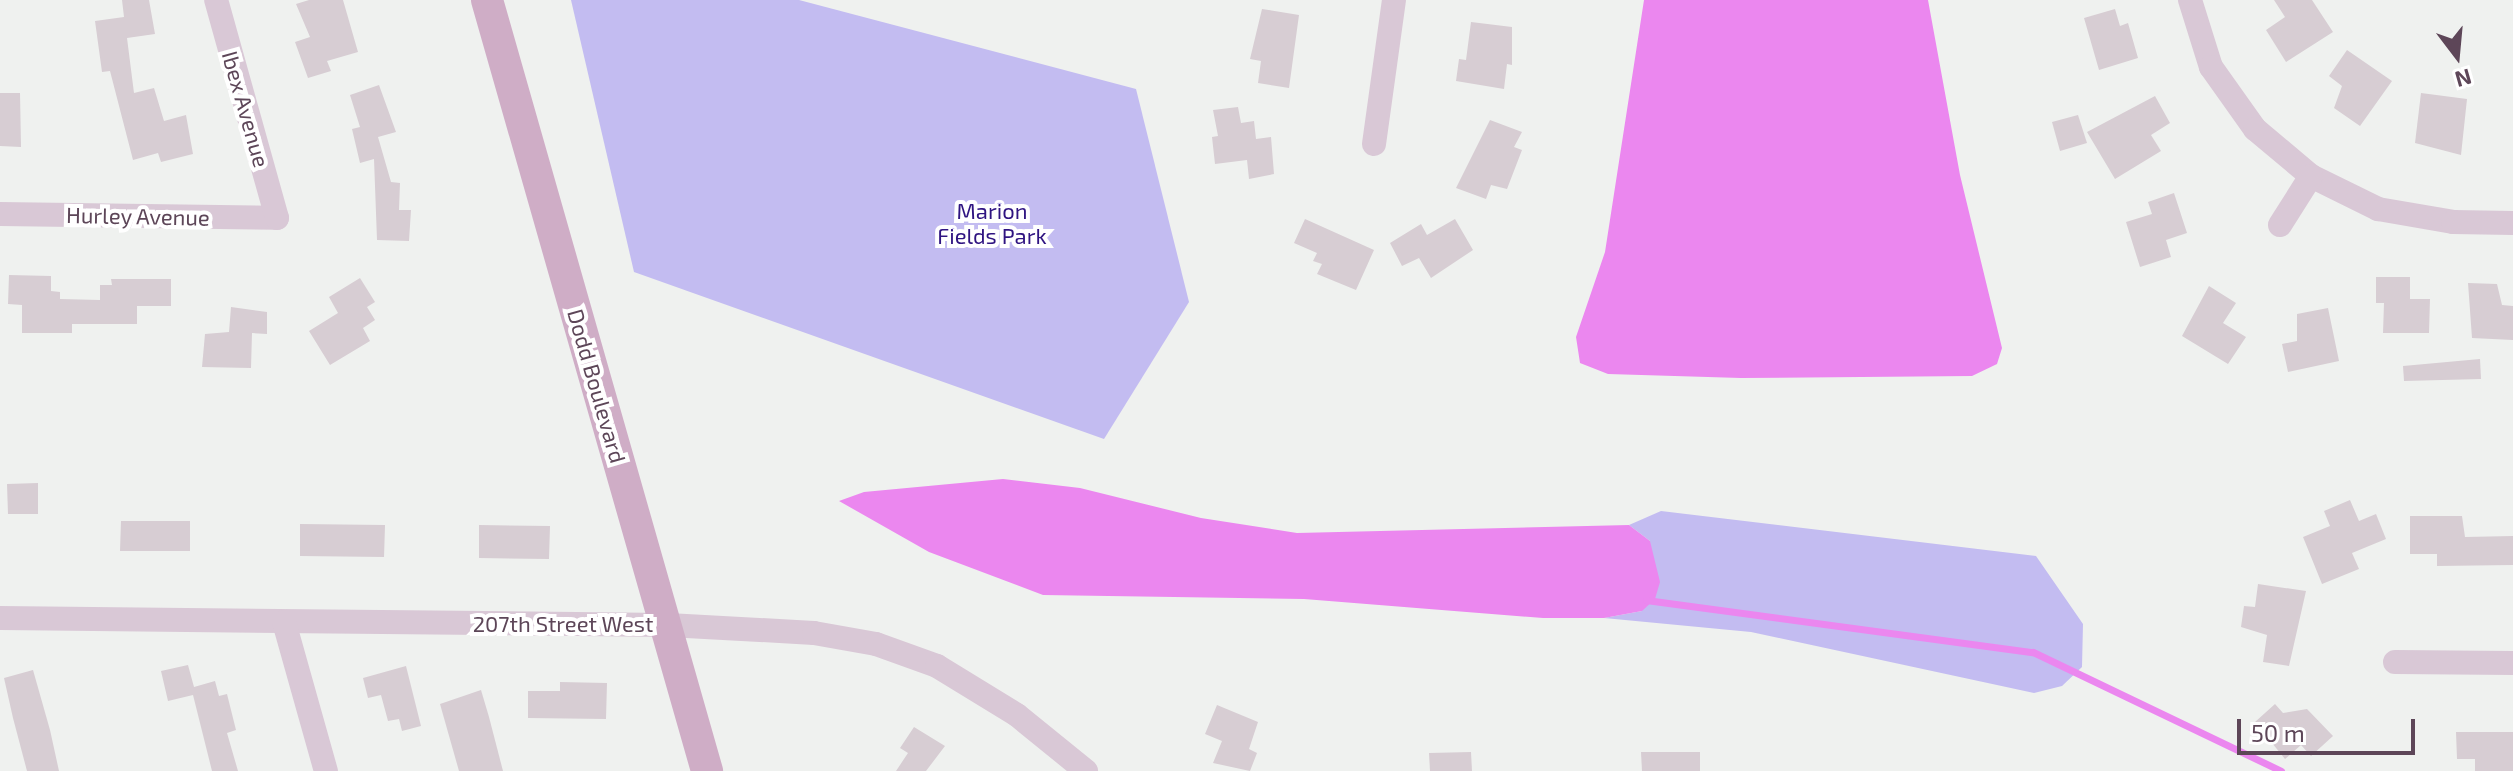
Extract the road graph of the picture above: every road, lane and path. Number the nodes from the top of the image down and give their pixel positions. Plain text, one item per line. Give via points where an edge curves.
1 (216, 0) edge
2 (487, 0) edge
3 (1394, 0) edge
4 (2190, 0) edge
5 (1374, 144) dead end
6 (2311, 176) junction
7 (0, 214) edge
8 (277, 218) joint
9 (2513, 223) edge
10 (2280, 225) dead end
11 (0, 618) edge
12 (284, 622) junction
13 (668, 625) junction
14 (2395, 662) dead end
15 (2513, 663) edge
16 (326, 771) edge
17 (707, 771) edge
18 (1086, 771) edge

1 - 8 street, Ibex Avenue
2 - 13 main road, Dodd Boulevard
3 - 5 street
4 - 6 street via 2211,67 2255,129
6 - 9 street via 2378,209 2453,222
6 - 10 street
7 - 8 street, Hurley Avenue
11 - 12 street, 207th Street West
12 - 13 street, 207th Street West
12 - 16 street
13 - 17 main road, Dodd Boulevard
13 - 18 street, 207th Street West via 814,633 908,654 992,698
14 - 15 street

